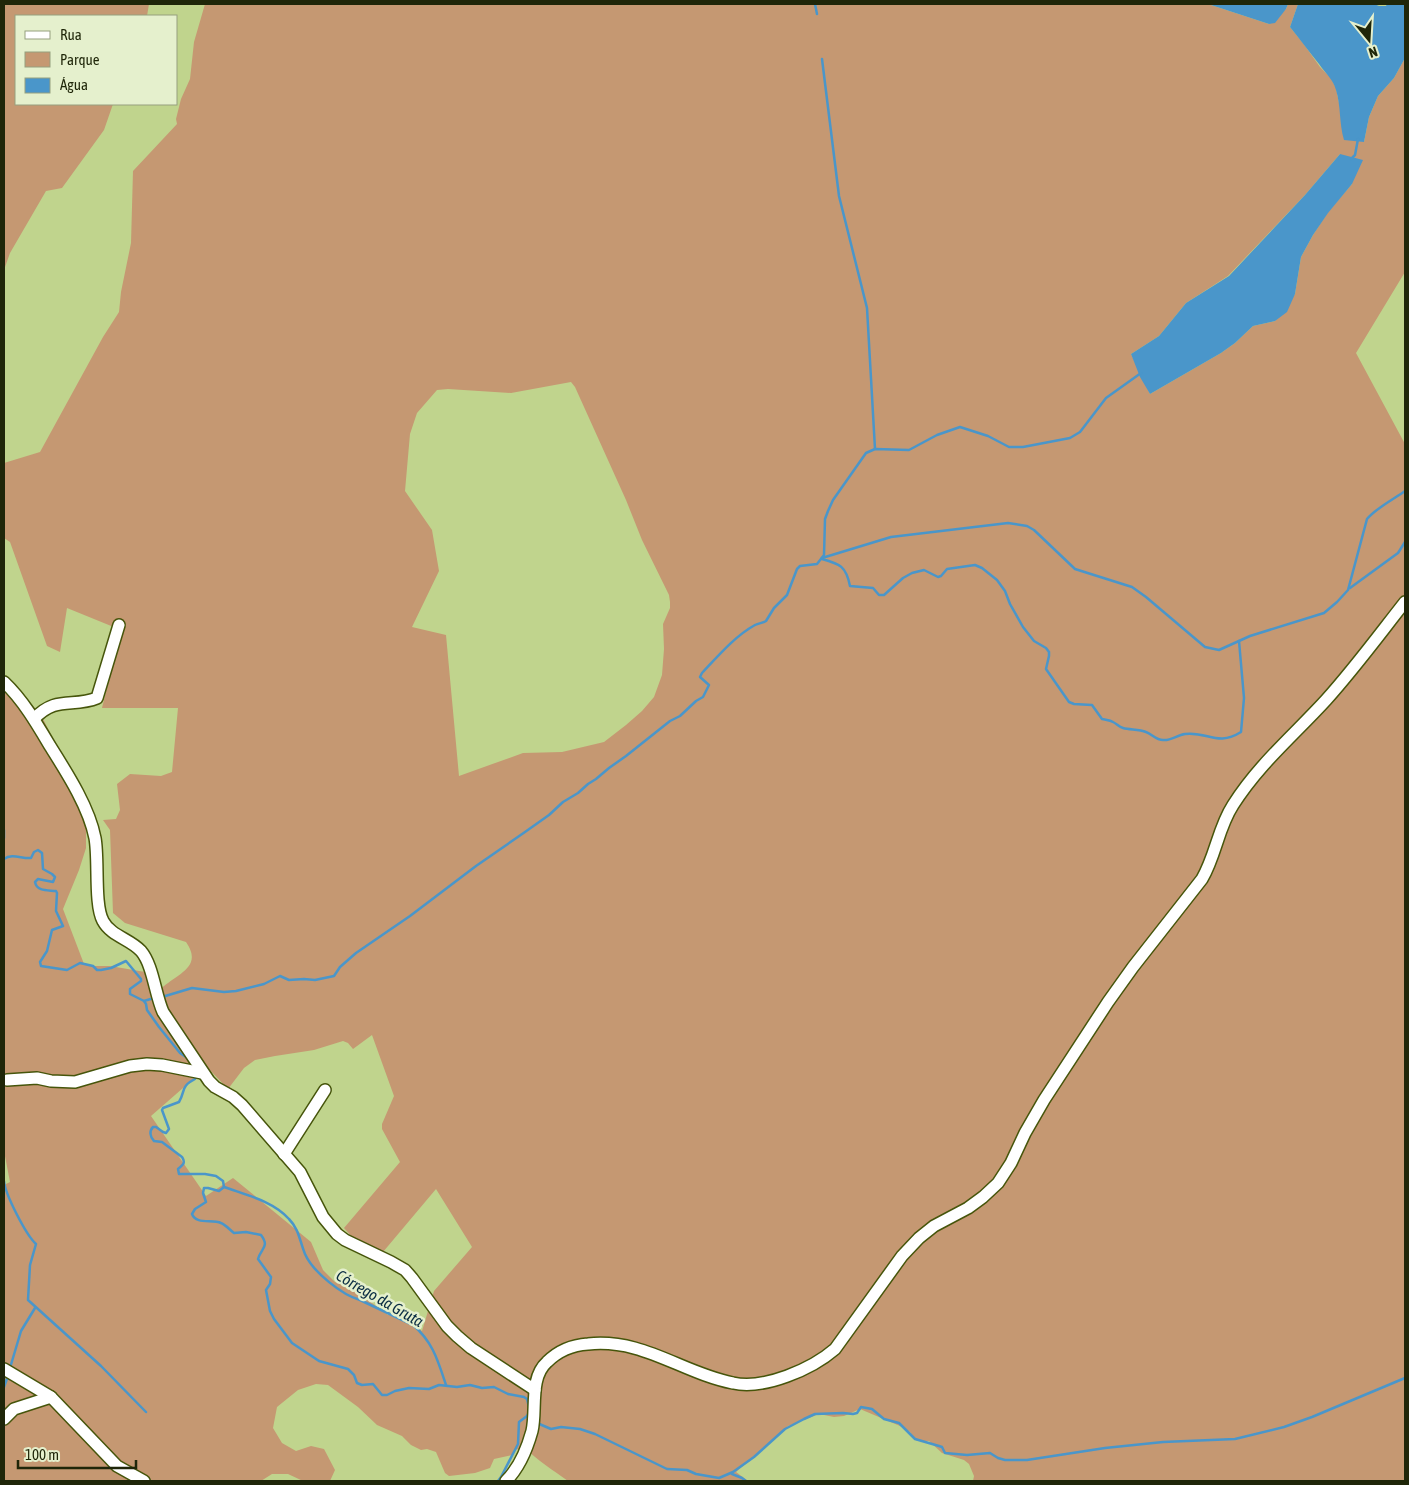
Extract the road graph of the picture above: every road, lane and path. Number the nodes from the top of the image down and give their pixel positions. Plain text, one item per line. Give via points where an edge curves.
1 (1405, 602) edge
2 (119, 625) dead end
3 (4, 682) edge
4 (34, 719) junction
5 (202, 1073) junction
6 (7, 1080) dead end
7 (325, 1090) dead end
8 (284, 1154) junction
9 (4, 1369) edge
10 (535, 1390) junction
11 (51, 1397) junction
12 (4, 1419) edge
13 (144, 1481) edge
14 (506, 1481) edge

1 - 10 street via 1328,698 1267,760 1234,803 1202,879 1108,1002 1044,1100 998,1183 968,1208 919,1238 902,1256 835,1349 808,1367 769,1382 734,1384 622,1344 578,1345 558,1352 545,1363
2 - 4 street via 97,698 48,707
3 - 4 street
4 - 5 street via 71,778 90,822 96,843 99,906 103,921 116,935 142,953 163,1012
5 - 6 street via 147,1064 75,1082 37,1078
5 - 8 street via 215,1087 242,1105
7 - 8 street
8 - 10 street via 300,1172 323,1217 337,1234 405,1270 457,1336
9 - 11 street
10 - 14 street via 532,1430 526,1451
11 - 12 street via 14,1409
11 - 13 street via 117,1466

